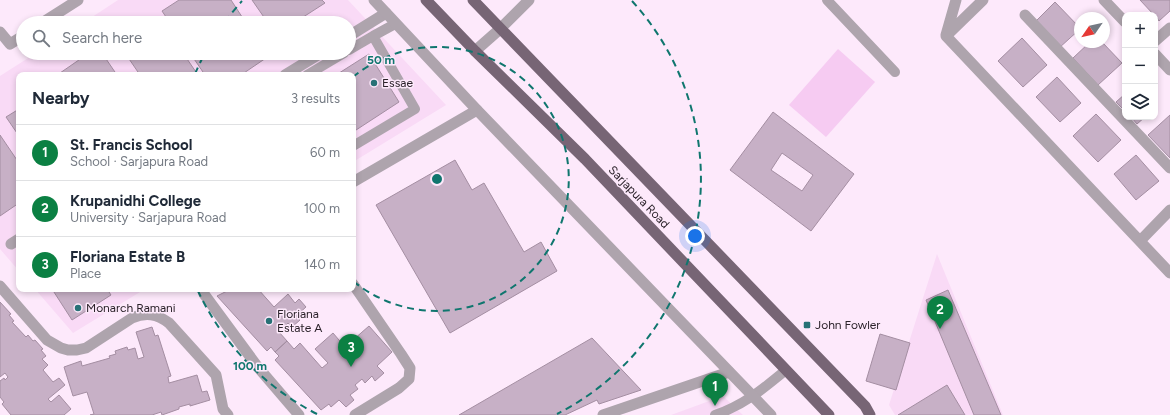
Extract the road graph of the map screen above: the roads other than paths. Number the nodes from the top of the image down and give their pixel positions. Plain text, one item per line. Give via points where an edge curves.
1 (78, 0) edge
2 (374, 0) edge
3 (426, 0) edge
4 (473, 0) edge
5 (530, 0) edge
6 (827, 0) edge
7 (956, 0) edge
8 (983, 0) edge
9 (1107, 1) edge
10 (386, 13) junction
11 (1025, 15) dead end
12 (53, 16) edge
13 (1122, 18) edge
14 (395, 24) junction
15 (1170, 28) edge
16 (500, 29) junction
17 (0, 32) edge
18 (356, 32) edge
19 (373, 36) junction
20 (946, 36) junction
21 (1158, 38) edge
22 (16, 40) edge
23 (356, 46) edge
24 (475, 51) junction
25 (1158, 57) edge
26 (310, 60) edge
27 (332, 60) edge
28 (1170, 70) edge
29 (290, 72) edge
30 (312, 72) edge
31 (895, 72) dead end
32 (477, 110) junction
33 (356, 144) edge
34 (1170, 168) edge
35 (356, 180) edge
36 (1170, 210) edge
37 (1140, 241) junction
38 (1170, 273) edge
39 (0, 286) edge
40 (356, 288) edge
41 (204, 292) edge
42 (786, 370) junction
43 (729, 372) junction
44 (753, 397) junction
45 (228, 415) edge
46 (299, 415) edge
47 (355, 415) edge
48 (603, 415) edge
49 (715, 415) edge
50 (771, 415) edge
51 (829, 415) edge
52 (870, 415) edge

1 - 12 street
2 - 10 street
3 - 24 main road, Sarjapura Road
4 - 16 main road, Sarjapura Road
5 - 16 street
6 - 31 lane
7 - 20 street
8 - 20 street
9 - 13 street
10 - 14 street
10 - 18 street
11 - 34 street
14 - 19 lane
14 - 32 street
15 - 21 street
16 - 24 street
16 - 52 main road, Sarjapura Road via 865,406
17 - 22 street via 10,44
19 - 23 lane
19 - 33 lane via 415,109
20 - 37 street
24 - 42 main road, Sarjapura Road via 585,159
25 - 28 street
26 - 29 street
27 - 30 lane
32 - 35 street
32 - 43 street
36 - 37 street
37 - 38 street
39 - 45 street via 47,340 68,350 86,348 138,315 152,314 164,319 216,375 223,409
40 - 47 street via 410,368 409,379 399,388
41 - 46 street via 257,366
42 - 44 lane
42 - 51 main road, Sarjapura Road
43 - 44 street
43 - 48 street
44 - 49 lane
44 - 50 street

